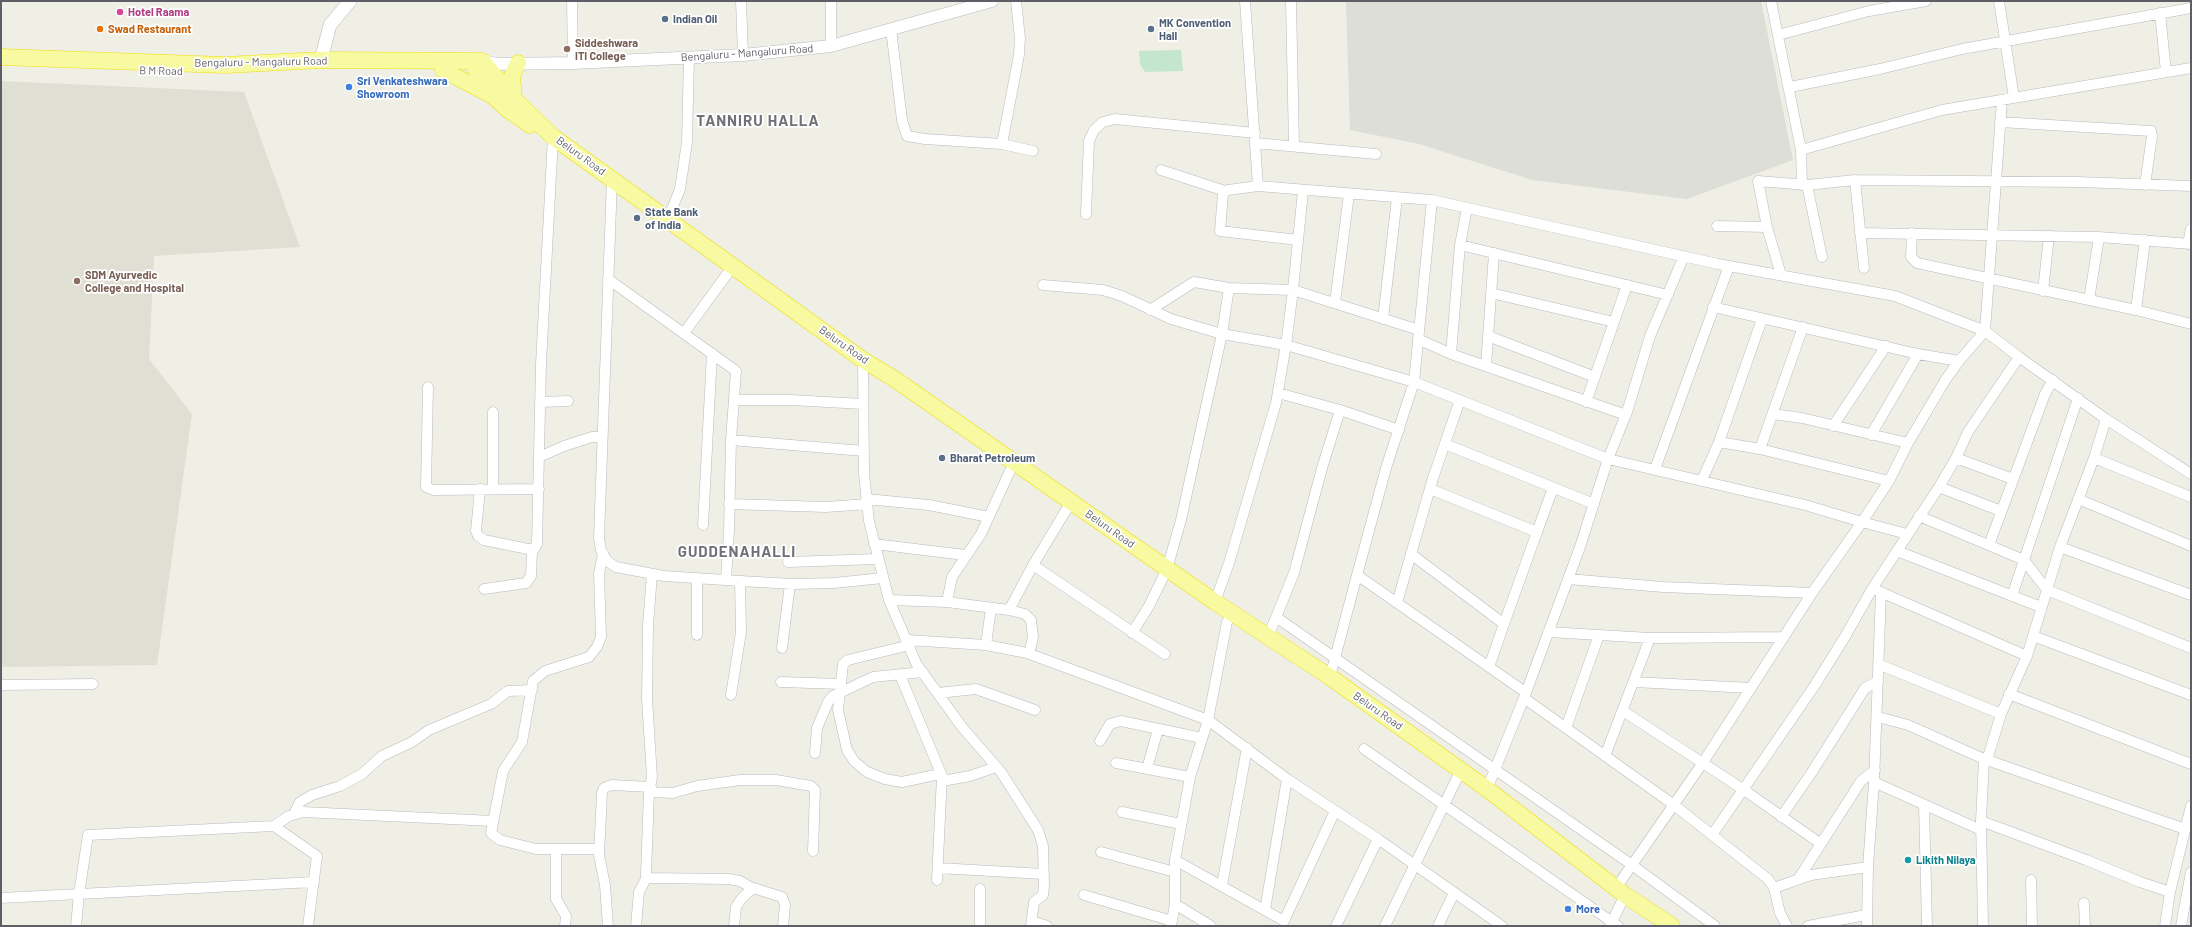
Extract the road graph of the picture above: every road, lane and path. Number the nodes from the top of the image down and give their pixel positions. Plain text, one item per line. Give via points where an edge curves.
1 (350, 1) edge
2 (572, 1) edge
3 (741, 1) edge
4 (831, 1) edge
5 (992, 1) edge
6 (1016, 1) edge
7 (1245, 1) edge
8 (1291, 1) edge
9 (1771, 1) edge
10 (1926, 1) edge
11 (2000, 1) edge
12 (2191, 8) edge
13 (2160, 13) junction
14 (891, 29) junction
15 (1778, 35) junction
16 (2004, 42) junction
17 (831, 46) junction
18 (743, 55) junction
19 (1, 57) edge
20 (689, 58) junction
21 (321, 60) junction
22 (518, 63) junction
23 (573, 63) junction
24 (483, 65) junction
25 (1, 67) edge
26 (2191, 68) edge
27 (443, 70) junction
28 (2166, 72) junction
29 (1790, 87) junction
30 (493, 96) junction
31 (2014, 98) junction
32 (514, 99) junction
33 (2002, 100) junction
34 (2000, 122) junction
35 (551, 135) junction
36 (1255, 138) junction
37 (1002, 144) junction
38 (1294, 146) junction
39 (1801, 150) junction
40 (1033, 151) dead end
41 (1376, 154) dead end
42 (1161, 170) dead end
43 (612, 179) junction
44 (1855, 180) junction
45 (1995, 181) junction
46 (1804, 185) junction
47 (2145, 185) junction
48 (1258, 186) junction
49 (2191, 186) edge
50 (1225, 191) junction
51 (1303, 191) junction
52 (1349, 194) junction
53 (1397, 198) junction
54 (1432, 200) junction
55 (1467, 208) junction
56 (1086, 214) dead end
57 (668, 219) junction
58 (1717, 226) dead end
59 (1767, 227) junction
60 (2191, 229) edge
61 (1860, 233) junction
62 (1912, 233) junction
63 (1991, 235) junction
64 (2049, 236) junction
65 (2100, 237) junction
66 (1298, 240) junction
67 (2145, 240) junction
68 (2190, 244) edge
69 (1460, 245) junction
70 (1494, 253) junction
71 (1684, 256) junction
72 (1822, 257) dead end
73 (733, 266) junction
74 (1729, 266) junction
75 (1864, 268) dead end
76 (1781, 275) junction
77 (608, 279) junction
78 (1989, 280) junction
79 (1043, 285) dead end
80 (1627, 285) junction
81 (1229, 288) junction
82 (1293, 290) junction
83 (2044, 291) junction
84 (1491, 293) junction
85 (1668, 295) junction
86 (2089, 300) junction
87 (1335, 304) junction
88 (1713, 308) junction
89 (1150, 310) junction
90 (2136, 310) junction
91 (1383, 318) junction
92 (1762, 319) junction
93 (1614, 322) junction
94 (2191, 324) edge
95 (1803, 327) junction
96 (1985, 331) junction
97 (684, 333) junction
98 (1222, 334) junction
99 (1418, 334) junction
100 (1488, 336) junction
101 (1286, 345) junction
102 (1886, 346) junction
103 (712, 353) junction
104 (1451, 354) junction
105 (1918, 354) junction
106 (2019, 357) junction
107 (862, 360) junction
108 (1959, 361) junction
109 (1486, 366) junction
110 (1595, 377) junction
111 (2053, 380) junction
112 (1414, 382) junction
113 (428, 387) dead end
114 (1278, 393) junction
115 (2078, 398) junction
116 (734, 400) junction
117 (1460, 400) junction
118 (568, 401) dead end
119 (540, 402) junction
120 (1586, 402) junction
121 (863, 404) junction
122 (1340, 410) junction
123 (493, 412) dead end
124 (1773, 414) junction
125 (1626, 416) junction
126 (2106, 419) junction
127 (1833, 426) junction
128 (1399, 430) junction
129 (1871, 435) junction
130 (602, 437) junction
131 (731, 440) junction
132 (1719, 442) junction
133 (1445, 444) junction
134 (1908, 444) junction
135 (1760, 449) junction
136 (864, 451) junction
137 (539, 457) junction
138 (1956, 458) junction
139 (2094, 458) junction
140 (1608, 459) junction
141 (1014, 462) junction
142 (1655, 469) junction
143 (2191, 474) edge
144 (1702, 480) junction
145 (2013, 480) junction
146 (1889, 481) junction
147 (1939, 487) junction
148 (1554, 488) junction
149 (493, 489) junction
150 (539, 489) junction
151 (1430, 489) junction
152 (480, 490) junction
153 (2191, 497) edge
154 (2078, 499) junction
155 (867, 502) junction
156 (1071, 502) junction
157 (729, 504) junction
158 (1594, 504) junction
159 (2001, 511) junction
160 (1919, 516) junction
161 (989, 517) junction
162 (1862, 522) junction
163 (703, 525) dead end
164 (1537, 532) junction
165 (1907, 534) junction
166 (874, 544) junction
167 (1989, 544) junction
168 (2191, 546) edge
169 (2060, 547) junction
170 (533, 550) junction
171 (1897, 551) junction
172 (603, 553) junction
173 (1411, 554) junction
174 (965, 555) junction
175 (878, 559) junction
176 (2024, 560) junction
177 (788, 562) dead end
178 (1033, 565) junction
179 (1167, 569) junction
180 (652, 574) junction
181 (1357, 575) junction
182 (697, 578) junction
183 (883, 578) junction
184 (1568, 579) junction
185 (726, 580) junction
186 (740, 582) junction
187 (790, 584) junction
188 (484, 589) dead end
189 (1877, 590) junction
190 (2047, 590) junction
191 (1812, 593) junction
192 (2191, 595) edge
193 (2012, 596) junction
194 (889, 600) junction
195 (947, 602) junction
196 (1215, 602) junction
197 (1397, 602) junction
198 (2041, 607) junction
199 (991, 608) junction
200 (1009, 610) junction
201 (1233, 614) junction
202 (1276, 617) junction
203 (1504, 624) junction
204 (1548, 632) junction
205 (1132, 633) junction
206 (697, 635) dead end
207 (1599, 635) junction
208 (2033, 636) junction
209 (1268, 637) junction
210 (1784, 637) junction
211 (1650, 638) junction
212 (909, 642) junction
213 (986, 645) junction
214 (782, 648) dead end
215 (2191, 648) edge
216 (1029, 654) junction
217 (1165, 654) dead end
218 (2027, 656) junction
219 (1335, 658) junction
220 (1878, 664) junction
221 (1489, 667) junction
222 (922, 672) junction
223 (900, 675) junction
224 (1330, 677) junction
225 (1878, 681) junction
226 (781, 682) dead end
227 (1634, 682) junction
228 (93, 684) dead end
229 (1, 685) edge
230 (841, 688) junction
231 (1751, 688) junction
232 (532, 690) junction
233 (938, 693) junction
234 (2009, 694) junction
235 (731, 695) dead end
236 (1525, 695) junction
237 (2191, 695) edge
238 (1036, 710) dead end
239 (1623, 711) junction
240 (2001, 714) junction
241 (1878, 717) junction
242 (1208, 720) junction
243 (1566, 728) junction
244 (1158, 729) junction
245 (1202, 738) junction
246 (1100, 741) dead end
247 (1247, 748) junction
248 (1364, 749) dead end
249 (815, 753) dead end
250 (1605, 756) junction
251 (1986, 760) junction
252 (1116, 763) dead end
253 (1702, 764) junction
254 (2191, 764) edge
255 (996, 767) junction
256 (1147, 769) junction
257 (1461, 770) junction
258 (1494, 770) junction
259 (1874, 770) junction
260 (941, 777) junction
261 (1190, 777) junction
262 (1287, 779) junction
263 (1874, 782) junction
264 (1487, 788) junction
265 (650, 789) junction
266 (1744, 790) junction
267 (1444, 804) junction
268 (1674, 805) junction
269 (1924, 805) junction
270 (2191, 806) edge
271 (1336, 811) junction
272 (1122, 812) dead end
273 (294, 814) junction
274 (1781, 817) junction
275 (493, 821) junction
276 (1181, 824) junction
277 (274, 826) junction
278 (1981, 826) junction
279 (2185, 830) junction
280 (1712, 836) junction
281 (1378, 839) junction
282 (1821, 844) junction
283 (556, 849) junction
284 (599, 849) junction
285 (813, 851) dead end
286 (1101, 852) dead end
287 (1175, 860) junction
288 (1632, 865) junction
289 (1413, 866) junction
290 (1868, 867) junction
291 (938, 868) junction
292 (1175, 872) junction
293 (2191, 873) edge
294 (1044, 874) junction
295 (2175, 875) junction
296 (647, 877) junction
297 (1799, 878) junction
298 (937, 880) dead end
299 (2031, 880) dead end
300 (314, 882) junction
301 (1222, 885) junction
302 (753, 888) junction
303 (1774, 888) junction
304 (980, 889) dead end
305 (1620, 891) junction
306 (2170, 892) junction
307 (1454, 893) junction
308 (79, 894) junction
309 (1084, 895) dead end
310 (1, 898) edge
311 (2084, 903) dead end
312 (1174, 904) junction
313 (1265, 910) junction
314 (1866, 915) junction
315 (1171, 923) edge
316 (1031, 924) edge
317 (1283, 924) edge
318 (1613, 924) edge
319 (76, 926) edge
320 (308, 926) edge
321 (566, 926) edge
322 (608, 926) edge
323 (636, 926) edge
324 (734, 926) edge
325 (783, 926) edge
326 (980, 926) edge
327 (1047, 926) edge
328 (1210, 926) edge
329 (1336, 926) edge
330 (1385, 926) edge
331 (1438, 926) edge
332 (1502, 926) edge
333 (1672, 926) edge
334 (1715, 926) edge
335 (1787, 926) edge
336 (1808, 926) edge
337 (1867, 926) edge
338 (1927, 926) edge
339 (1983, 926) edge
340 (2032, 926) edge
341 (2085, 926) edge
342 (2165, 926) edge
343 (2181, 926) edge

1 - 21 main road via 330,25
2 - 23 street
3 - 18 street
4 - 17 street
5 - 14 street, Bengaluru - Mangaluru Road
6 - 37 street via 1020,38
7 - 36 street
8 - 38 street
9 - 15 street
10 - 15 street via 1869,11
11 - 16 street
12 - 13 street
13 - 16 street
13 - 28 street
14 - 17 street, Bengaluru - Mangaluru Road
14 - 37 street via 902,120 907,136 925,140
15 - 29 street
16 - 29 street
16 - 31 street
17 - 18 street, Bengaluru - Mangaluru Road
18 - 20 street, Bengaluru - Mangaluru Road
19 - 21 highway, Bengaluru - Mangaluru Road via 225,65
20 - 23 street, Bengaluru - Mangaluru Road
20 - 57 street via 687,142 680,189
21 - 24 highway, Bengaluru - Mangaluru Road via 406,60
22 - 23 street, Bengaluru - Mangaluru Road
22 - 24 street, Bengaluru - Mangaluru Road
22 - 32 highway via 512,76
24 - 27 highway, B M Road
24 - 30 highway, Beluru Road
24 - 32 highway, Beluru Road
25 - 27 highway, B M Road via 214,72 317,69
26 - 28 street
27 - 30 highway
28 - 31 street
29 - 39 street
30 - 35 highway, Beluru Road via 538,131
31 - 33 street
32 - 35 highway, Beluru Road
33 - 34 street
33 - 39 street via 1942,110
34 - 45 street
34 - 47 street via 2150,131 2152,136
35 - 43 highway, Beluru Road
35 - 119 street
36 - 38 street
36 - 48 street
36 - 56 street via 1115,119 1103,122 1094,130 1089,141
37 - 40 street
38 - 41 street
39 - 46 street
42 - 50 street
43 - 57 highway, Beluru Road
43 - 77 street
44 - 45 street
44 - 46 street
44 - 61 street
45 - 47 street
45 - 63 street
46 - 59 street via 1757,182
46 - 72 street
47 - 49 street
48 - 50 street
48 - 51 street
50 - 66 street via 1220,232
51 - 52 street
51 - 66 street
52 - 53 street
52 - 87 street
53 - 54 street
53 - 91 street
54 - 55 street
54 - 99 street
55 - 69 street
55 - 71 street
57 - 73 highway, Beluru Road
58 - 59 street
59 - 76 street
60 - 68 street
61 - 62 street
61 - 75 street
62 - 63 street
62 - 78 street via 1913,261
63 - 64 street
63 - 78 street
64 - 65 street
64 - 83 street
65 - 67 street
65 - 86 street
66 - 82 street
67 - 68 street
67 - 90 street
69 - 70 street
69 - 104 street
70 - 80 street
70 - 84 street
71 - 74 street
71 - 85 street
73 - 97 street
73 - 107 highway, Beluru Road
74 - 76 street
74 - 88 street
76 - 96 street via 1895,296
77 - 97 street
77 - 130 street
78 - 83 street
78 - 96 street
79 - 89 street via 1103,290
80 - 85 street
80 - 93 street
81 - 82 street
81 - 89 street via 1194,282
81 - 98 street
82 - 87 street
82 - 101 street
83 - 86 street
84 - 93 street
84 - 100 street
85 - 125 street via 1650,336
86 - 90 street
87 - 91 street
88 - 92 street
88 - 142 street
89 - 98 street
90 - 94 street
91 - 99 street
92 - 95 street
92 - 132 street
93 - 110 street
95 - 102 street
95 - 124 street
96 - 106 street
96 - 108 street
97 - 103 street
98 - 101 street
98 - 179 street via 1181,520
99 - 104 street
99 - 112 street
100 - 109 street
100 - 110 street
101 - 112 street
101 - 114 street
102 - 105 street
102 - 127 street
103 - 116 street via 736,371
103 - 163 street
104 - 109 street
105 - 108 street
105 - 129 street
106 - 111 street
106 - 138 street via 1968,432
107 - 121 street
107 - 141 highway, Beluru Road via 893,378
108 - 134 street
109 - 120 street
110 - 120 street
111 - 115 street
111 - 145 street via 2045,394
112 - 117 street
112 - 128 street
113 - 152 street via 426,486 433,490
114 - 122 street
114 - 196 street via 1229,563
115 - 126 street
115 - 176 street
116 - 121 street
116 - 131 street
117 - 133 street
117 - 140 street
118 - 119 street
119 - 137 street
120 - 125 street
121 - 136 street
122 - 128 street
122 - 202 street via 1294,573
123 - 149 street
124 - 127 street
124 - 135 street
125 - 140 street
126 - 139 street
126 - 143 street
127 - 129 street
128 - 181 street
129 - 134 street
130 - 137 street via 592,437
130 - 172 street via 599,538
131 - 136 street
131 - 157 street
132 - 135 street
132 - 144 street
133 - 148 street
133 - 151 street
134 - 146 street
135 - 146 street
136 - 155 street
137 - 150 street
138 - 145 street
138 - 147 street
139 - 153 street
139 - 154 street
140 - 142 street
140 - 158 street
141 - 156 highway, Beluru Road
141 - 161 street
142 - 144 street
144 - 162 street
145 - 159 street
146 - 162 street
147 - 159 street
147 - 160 street
148 - 158 street
148 - 164 street
149 - 150 street
149 - 152 street
150 - 170 street via 537,544
151 - 164 street
151 - 173 street
152 - 170 street via 476,531 478,536 484,540
154 - 168 street
154 - 169 street
155 - 157 street via 826,507
155 - 161 street via 929,505
155 - 166 street
156 - 178 street
156 - 179 highway, Beluru Road
157 - 185 street
158 - 184 street
159 - 167 street
160 - 165 street
160 - 167 street
161 - 174 street via 982,534
162 - 165 street
162 - 191 street
164 - 203 street
165 - 171 street
166 - 174 street
166 - 175 street
167 - 176 street
169 - 190 street
169 - 192 street
170 - 188 street via 531,576 526,583
171 - 189 street
171 - 193 street
172 - 180 street via 607,561 616,567
172 - 232 street via 599,574 601,637 597,647 589,657 538,675
173 - 197 street
173 - 203 street
174 - 195 street via 952,577
175 - 177 street
175 - 183 street
176 - 190 street
176 - 193 street
178 - 200 street
178 - 205 street
179 - 196 highway, Beluru Road
179 - 205 street
180 - 182 street
180 - 265 street via 647,699 652,777
181 - 197 street
181 - 219 street
182 - 185 street
182 - 206 street
183 - 187 street
183 - 194 street
184 - 191 street via 1663,587
184 - 204 street
185 - 186 street
186 - 187 street
186 - 235 street via 741,632
187 - 214 street
189 - 218 street
189 - 220 street
189 - 266 street
190 - 198 street
190 - 215 street
191 - 210 street
193 - 198 street
194 - 195 street
194 - 212 street
195 - 199 street
196 - 201 highway, Beluru Road
197 - 221 street
198 - 208 street
199 - 200 street
199 - 213 street
200 - 216 street via 1025,614 1031,620 1033,637
201 - 209 highway, Beluru Road
201 - 242 street via 1227,622
202 - 209 street
202 - 219 street
203 - 221 street
204 - 207 street
204 - 236 street
205 - 217 street
207 - 211 street
207 - 243 street
208 - 218 street
208 - 237 street
209 - 224 highway, Beluru Road
210 - 211 street
210 - 231 street
211 - 227 street
212 - 213 street
212 - 222 street
212 - 230 street via 845,661 841,669
213 - 216 street
216 - 242 street
218 - 234 street
219 - 224 street
219 - 258 street
220 - 225 street
220 - 240 street
221 - 236 street
222 - 223 street
222 - 233 street
223 - 230 street via 873,677
223 - 260 street
224 - 257 highway, Beluru Road
225 - 241 street
225 - 274 street via 1865,688
226 - 230 street
227 - 231 street
227 - 239 street
228 - 229 street
230 - 249 street via 828,702 817,728
230 - 260 street via 838,710 847,750 854,761 867,772 902,782
231 - 253 street
232 - 273 street via 508,691 491,704 429,730 412,742 382,756 362,774 300,802
232 - 275 street via 522,742 504,771
233 - 238 street via 976,689
233 - 255 street via 962,727
234 - 240 street
234 - 254 street
236 - 243 street
236 - 258 street
239 - 250 street
239 - 253 street
240 - 251 street
241 - 251 street via 1908,725
241 - 259 street
242 - 245 street
242 - 247 street
243 - 250 street
244 - 245 street
244 - 246 street via 1114,721
244 - 256 street
245 - 261 street
247 - 262 street
247 - 301 street
248 - 267 street
250 - 268 street
251 - 278 street
251 - 279 street
252 - 256 street
253 - 266 street
253 - 268 street
255 - 260 street via 970,776
255 - 294 street via 1038,830 1044,846
256 - 261 street
257 - 264 highway, Beluru Road
257 - 267 street
258 - 264 street
258 - 288 street
259 - 263 street
259 - 282 street via 1861,781
260 - 291 street
261 - 276 street
262 - 271 street
262 - 313 street
263 - 269 street
263 - 290 street
264 - 305 highway, Beluru Road
265 - 284 street via 611,785 604,788
265 - 285 street via 672,793 697,786 740,780 776,780 811,786 815,790
265 - 296 street via 645,872
266 - 274 street
266 - 280 street
267 - 289 street
267 - 318 street
268 - 280 street
268 - 288 street
269 - 278 street
269 - 338 street
270 - 279 street
271 - 281 street
271 - 317 street
272 - 276 street
273 - 275 street via 326,812
273 - 277 street
274 - 282 street
275 - 283 street via 491,833 500,840 536,849
276 - 287 street
277 - 300 street via 317,856
277 - 308 street via 88,836
278 - 306 street via 2086,860
278 - 339 street
279 - 295 street
280 - 303 street via 1768,879
281 - 289 street
281 - 329 street
282 - 297 street
283 - 284 street
283 - 321 street via 556,899 566,916
284 - 322 street
286 - 292 street
287 - 292 street
287 - 301 street
288 - 305 street
288 - 334 street
289 - 307 street
289 - 330 street
290 - 297 street
290 - 314 street
291 - 294 street
291 - 298 street
292 - 312 street
293 - 295 street
293 - 343 street
294 - 316 street via 1042,895 1034,902
295 - 306 street
296 - 302 street via 728,879 740,881
296 - 323 street via 639,892
297 - 303 street
299 - 340 street
300 - 308 street
300 - 320 street
301 - 313 street
302 - 324 street via 736,907
302 - 325 street via 784,899
303 - 335 street via 1780,913
304 - 326 street
305 - 318 street
305 - 333 highway, Beluru Road
306 - 342 street
307 - 331 street
307 - 332 street
308 - 310 street
308 - 319 street
309 - 315 street
311 - 341 street
312 - 315 street
312 - 328 street
313 - 317 street
314 - 336 street
314 - 337 street
316 - 327 street

